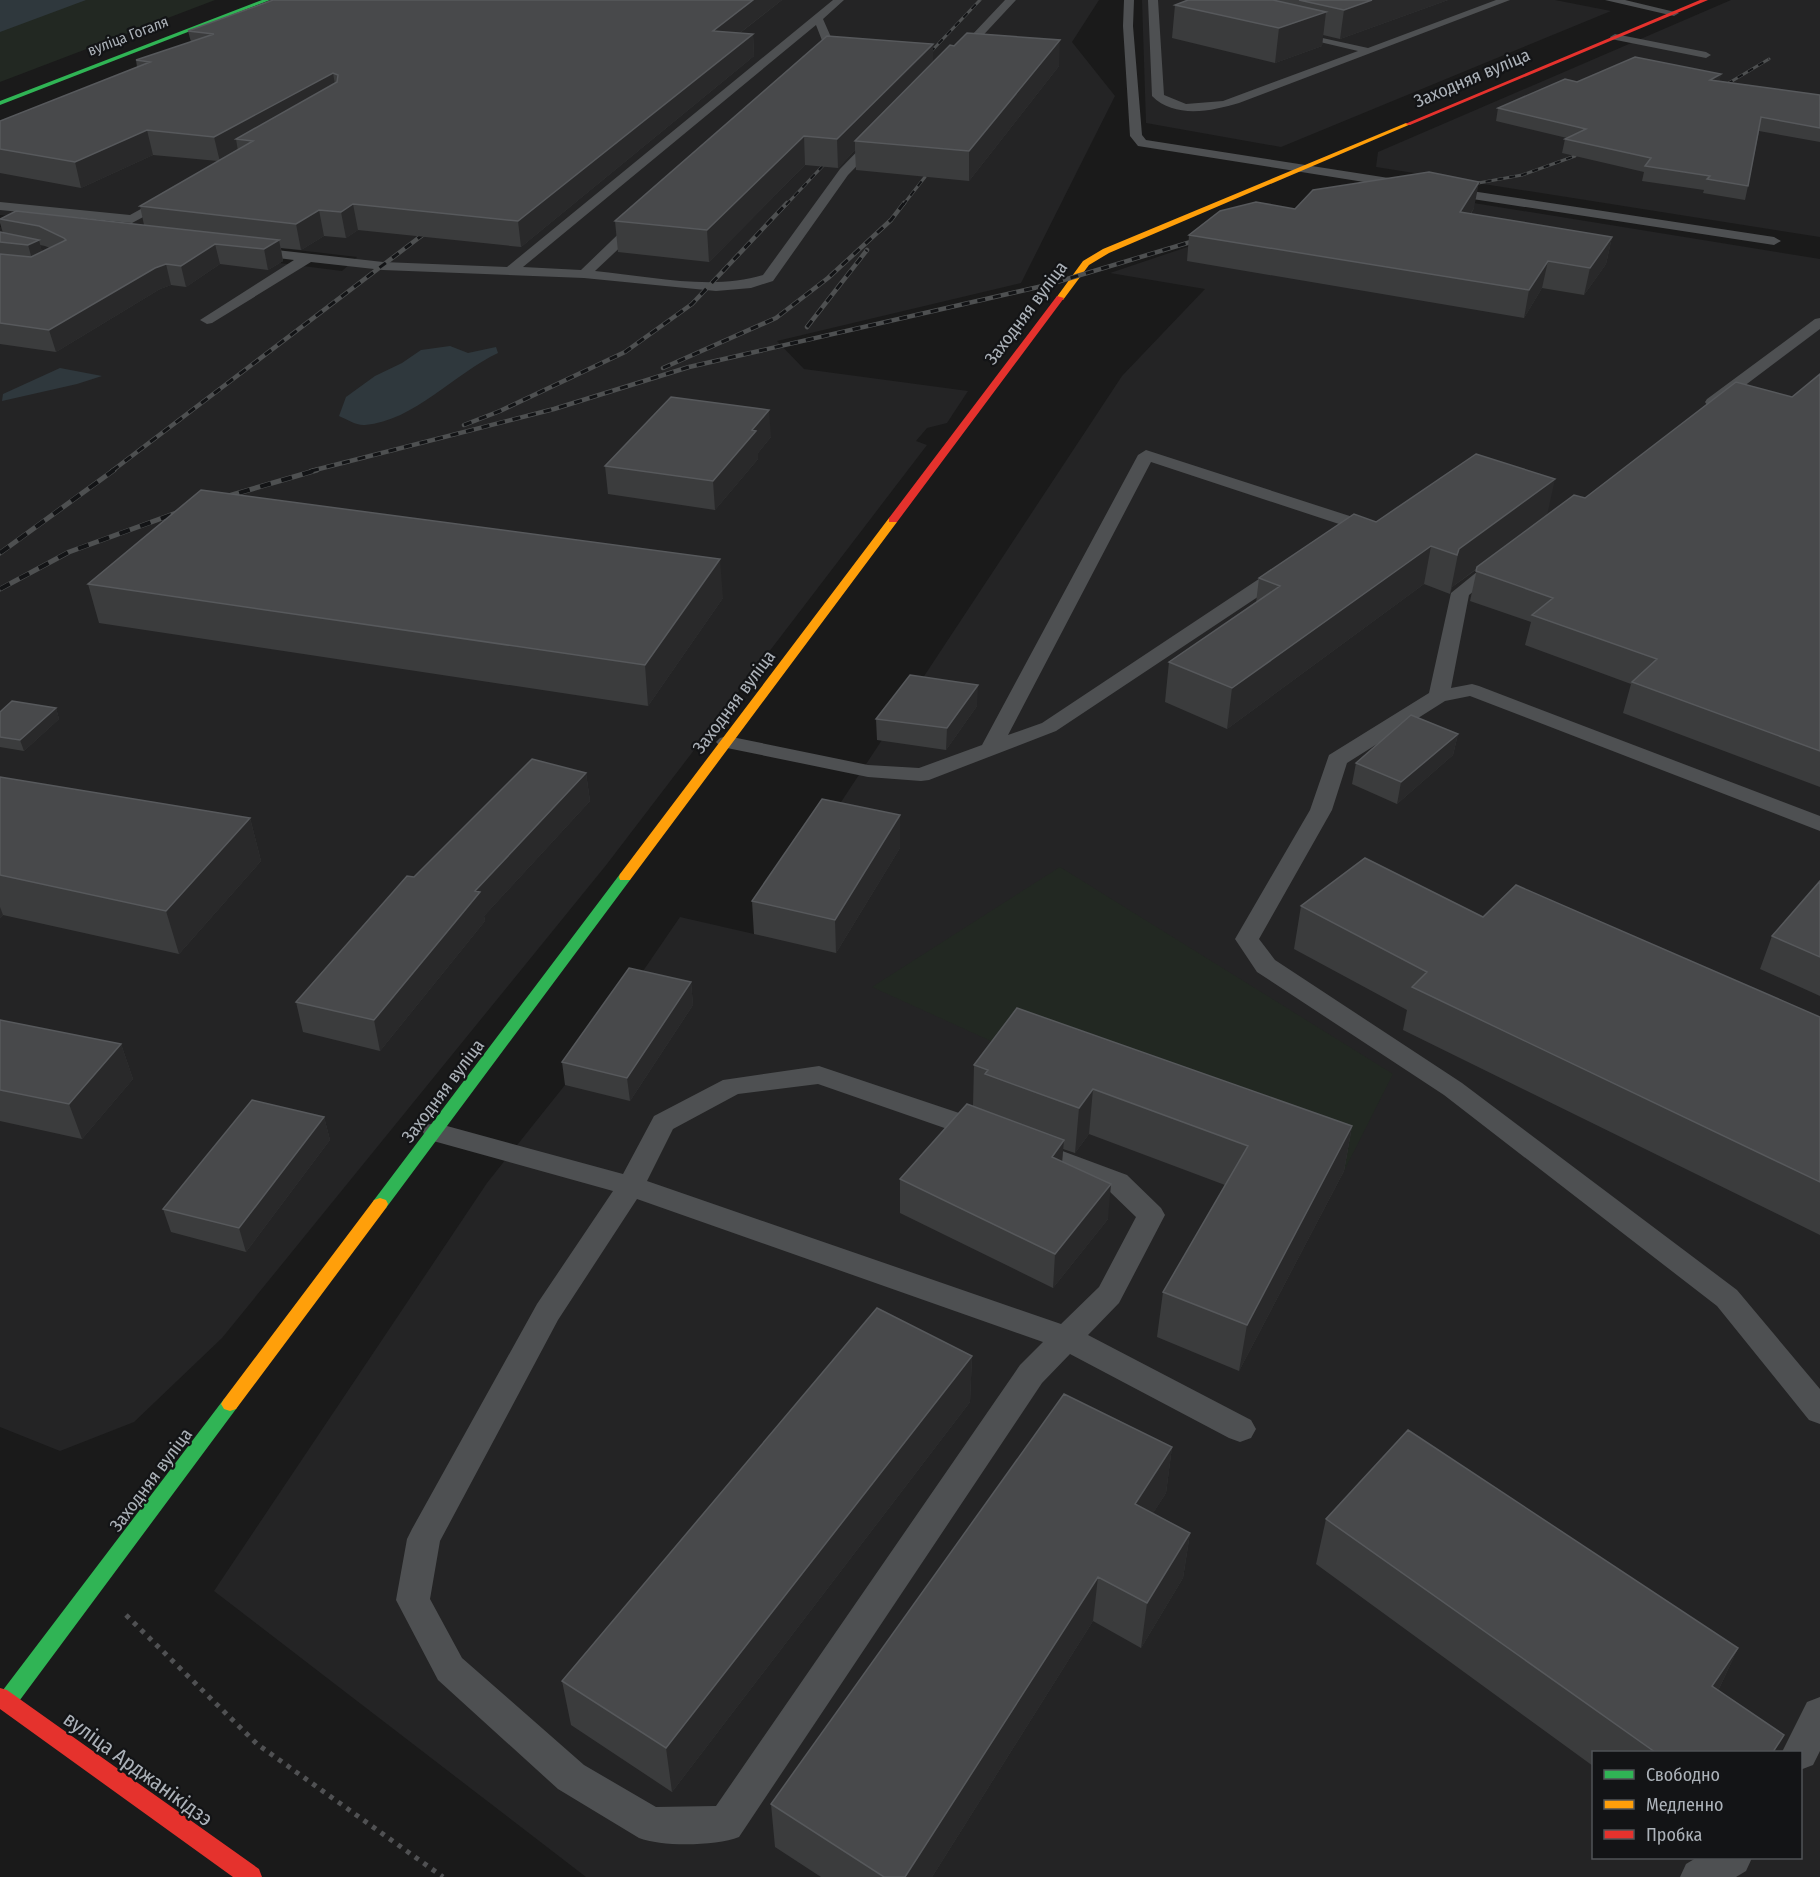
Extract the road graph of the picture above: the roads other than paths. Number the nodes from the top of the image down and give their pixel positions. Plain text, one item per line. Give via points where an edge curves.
1 (267, 0) edge
2 (839, 0) edge
3 (1011, 0) edge
4 (1130, 0) edge
5 (1505, 0) edge
6 (1610, 0) edge
7 (1705, 0) edge
8 (1157, 1) edge
9 (1674, 13) junction
10 (818, 18) junction
11 (1284, 31) edge
12 (1615, 37) junction
13 (1369, 51) junction
14 (1706, 56) dead end
15 (802, 69) edge
16 (944, 70) edge
17 (0, 103) edge
18 (885, 129) edge
19 (1300, 168) junction
20 (183, 189) edge
21 (0, 206) edge
22 (654, 208) edge
23 (1773, 241) dead end
24 (238, 249) edge
25 (309, 257) junction
26 (508, 272) junction
27 (584, 274) junction
28 (207, 320) dead end
29 (1820, 322) edge
30 (1697, 415) edge
31 (1326, 544) edge
32 (1516, 550) edge
33 (1296, 563) edge
34 (1439, 696) junction
35 (727, 742) junction
36 (991, 748) junction
37 (1820, 824) edge
38 (436, 1132) junction
39 (631, 1186) junction
40 (1066, 1338) junction
41 (1820, 1411) edge
42 (1240, 1429) dead end
43 (4, 1699) edge
44 (1820, 1714) edge
45 (1801, 1751) edge
46 (1730, 1859) edge
47 (251, 1877) edge
48 (1699, 1877) edge

1 - 17 street, вуліца Гогаля
2 - 10 lane
3 - 16 lane
4 - 19 lane via 1128,26 1136,136 1142,142
5 - 13 lane
6 - 9 lane
7 - 9 street, Заходняя вуліца
8 - 13 lane via 1158,96 1185,107 1208,109
9 - 12 street, Заходняя вуліца
10 - 15 lane via 829,44
10 - 26 lane
11 - 13 lane
12 - 14 lane
12 - 19 street, Заходняя вуліца
18 - 27 lane via 844,171 768,278 746,285 716,287
19 - 23 lane
19 - 35 street, Заходняя вуліца via 1086,263
20 - 21 lane via 132,219
22 - 27 lane
24 - 25 lane
25 - 26 lane via 383,266
25 - 28 lane
26 - 27 lane
29 - 30 lane
31 - 36 lane via 1356,524 1146,455
32 - 34 lane via 1460,592
33 - 36 lane via 1049,727
34 - 37 lane via 1472,690
34 - 41 lane via 1338,760 1321,810 1247,939 1266,966 1453,1089 1727,1298
35 - 36 lane via 868,771 921,775
35 - 38 street, Заходняя вуліца
38 - 39 lane
38 - 43 street, Заходняя вуліца
39 - 40 lane
39 - 40 lane via 663,1123 732,1086 819,1075 966,1125 1117,1182 1151,1215 1109,1295
39 - 40 lane via 547,1312 424,1539 413,1600 450,1669 571,1777 652,1825 726,1824 1031,1374
40 - 42 lane
43 - 47 street, вуліца Арджанікідзэ
44 - 45 lane
46 - 48 lane

